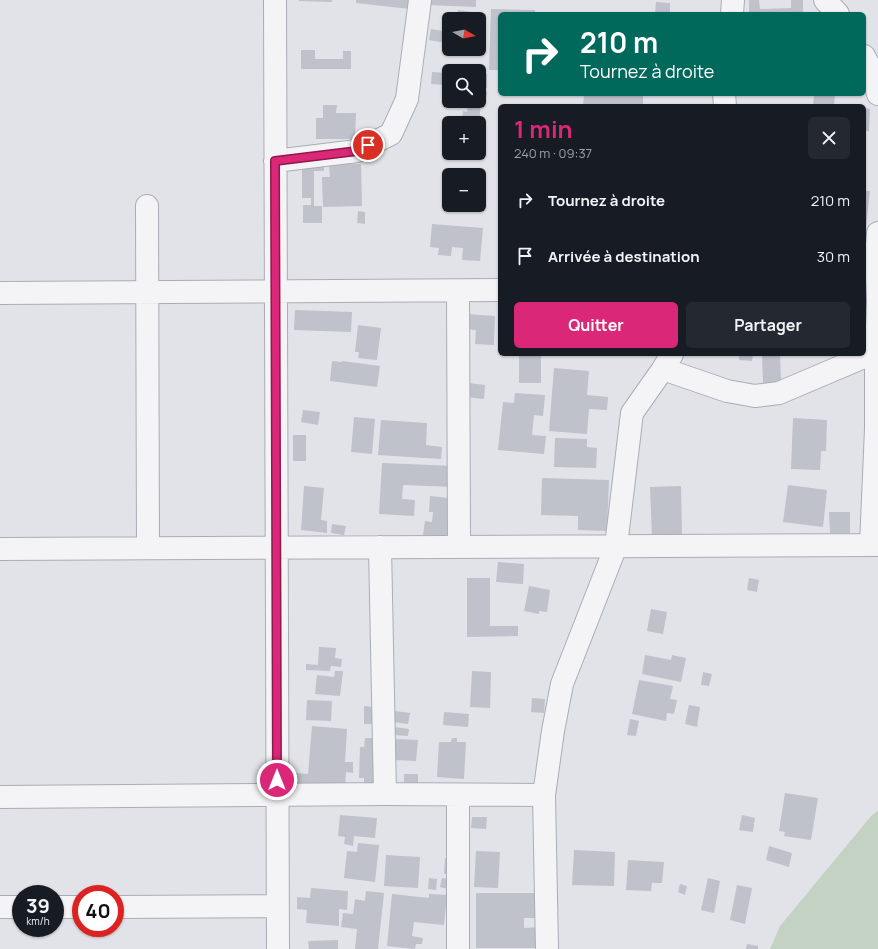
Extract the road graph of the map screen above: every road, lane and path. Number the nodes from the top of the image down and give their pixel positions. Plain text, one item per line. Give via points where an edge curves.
1 (275, 0) edge
2 (420, 0) edge
3 (733, 0) edge
4 (825, 0) edge
5 (732, 12) edge
6 (836, 12) edge
7 (866, 60) edge
8 (878, 94) edge
9 (275, 161) junction
10 (147, 206) dead end
11 (878, 233) edge
12 (873, 255) edge
13 (498, 290) edge
14 (458, 291) junction
15 (148, 292) junction
16 (276, 292) junction
17 (0, 293) edge
18 (877, 351) edge
19 (865, 356) edge
20 (866, 356) edge
21 (668, 361) edge
22 (875, 545) edge
23 (459, 546) junction
24 (616, 546) junction
25 (276, 547) junction
26 (380, 547) junction
27 (148, 548) junction
28 (0, 549) edge
29 (385, 794) junction
30 (544, 794) junction
31 (458, 795) junction
32 (277, 796) junction
33 (0, 797) edge
34 (277, 906) junction
35 (0, 907) edge
36 (12, 907) edge
37 (124, 907) edge
38 (278, 949) edge
39 (458, 949) edge
40 (547, 949) edge

1 - 9 street
2 - 9 street via 408,99 391,134 357,151
3 - 5 street
4 - 6 street
7 - 8 street
9 - 16 street
10 - 15 street
11 - 12 street
12 - 18 street via 878,301
13 - 14 street
14 - 16 street
14 - 23 street
15 - 16 street
15 - 17 street
15 - 27 street
16 - 25 street
18 - 20 street
18 - 22 street
19 - 21 street via 779,393 755,396 728,391
21 - 24 street via 632,413
22 - 24 street
23 - 24 street
23 - 26 street
24 - 30 street via 562,684
25 - 26 street
25 - 27 street
25 - 32 street
26 - 29 street
27 - 28 street
29 - 31 street
29 - 32 street
30 - 31 street
30 - 40 street
31 - 39 street
32 - 33 street
32 - 34 street
34 - 37 street
34 - 38 street
35 - 36 street

